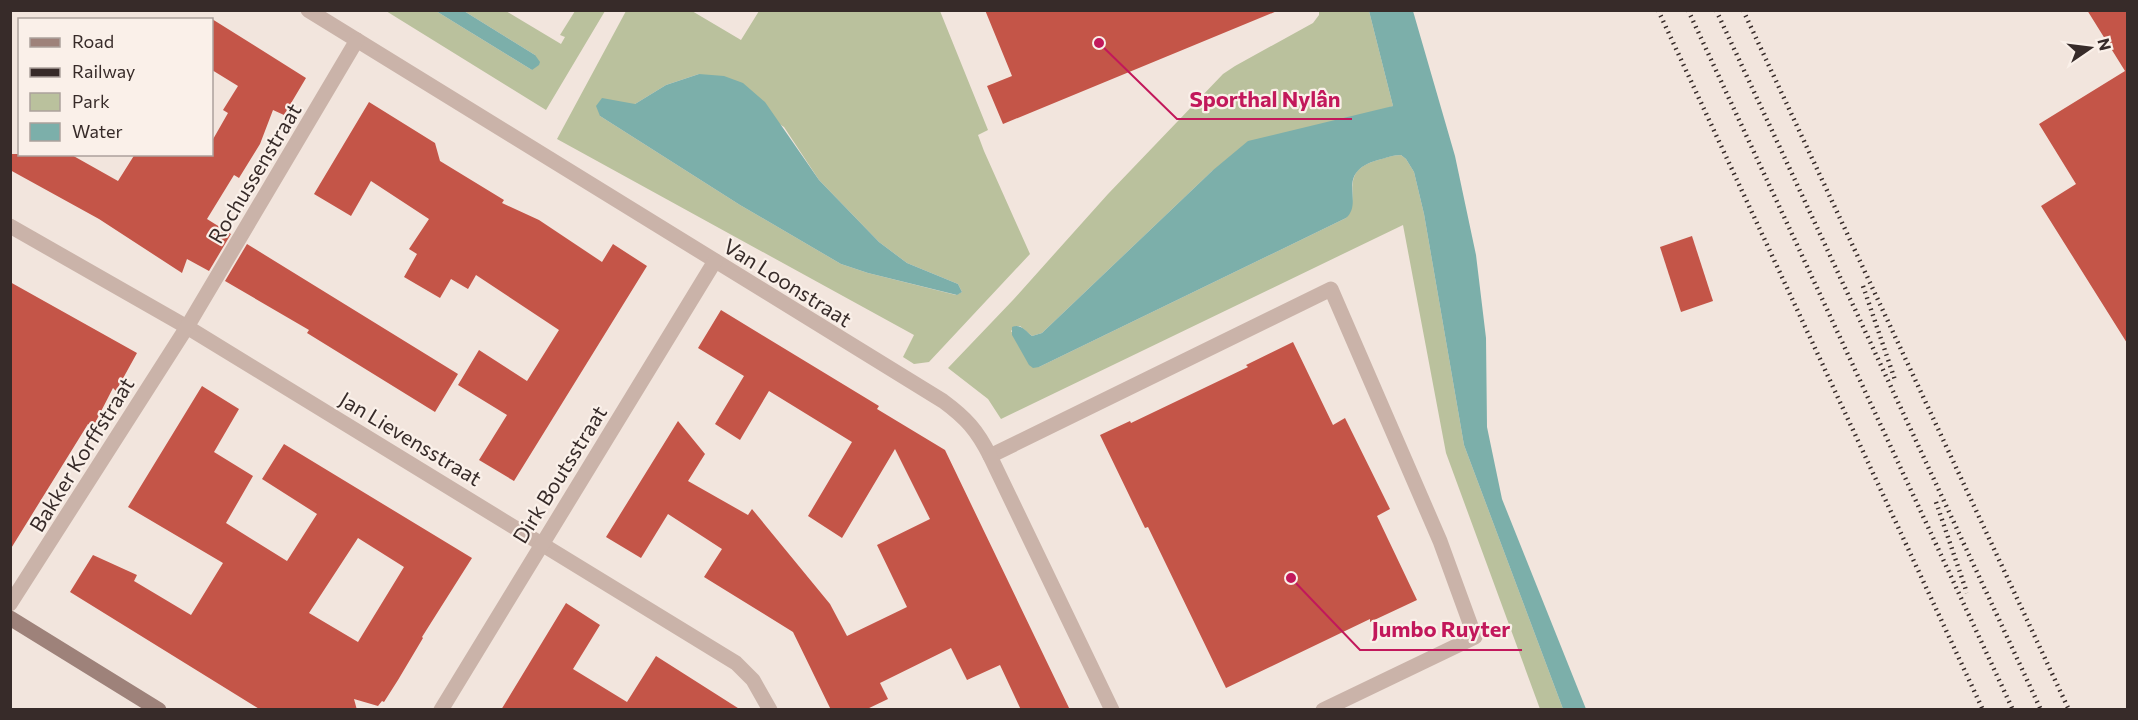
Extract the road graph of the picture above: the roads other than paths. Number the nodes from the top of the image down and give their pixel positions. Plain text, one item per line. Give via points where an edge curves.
1 (308, 10) edge
2 (357, 40) junction
3 (10, 226) edge
4 (715, 261) junction
5 (187, 327) junction
6 (990, 456) junction
7 (542, 543) junction
8 (10, 604) edge
9 (10, 618) edge
10 (159, 710) edge
11 (441, 710) edge
12 (770, 710) edge
13 (1112, 710) edge
14 (1323, 710) edge

1 - 2 street, Van Loonstraat
2 - 4 street, Van Loonstraat
2 - 5 street, Rochussenstraat
3 - 5 street, Jan Lievensstraat
4 - 6 street, Van Loonstraat via 950,406 979,434
4 - 7 street, Dirk Boutsstraat
5 - 7 street, Jan Lievensstraat
5 - 8 street, Bakker Korffstraat
6 - 13 street, Van Loonstraat
6 - 14 street via 1331,289 1440,541 1475,637
7 - 11 street, Dirk Boutsstraat
7 - 12 street, Jan Lievensstraat via 736,663 753,680
9 - 10 street

